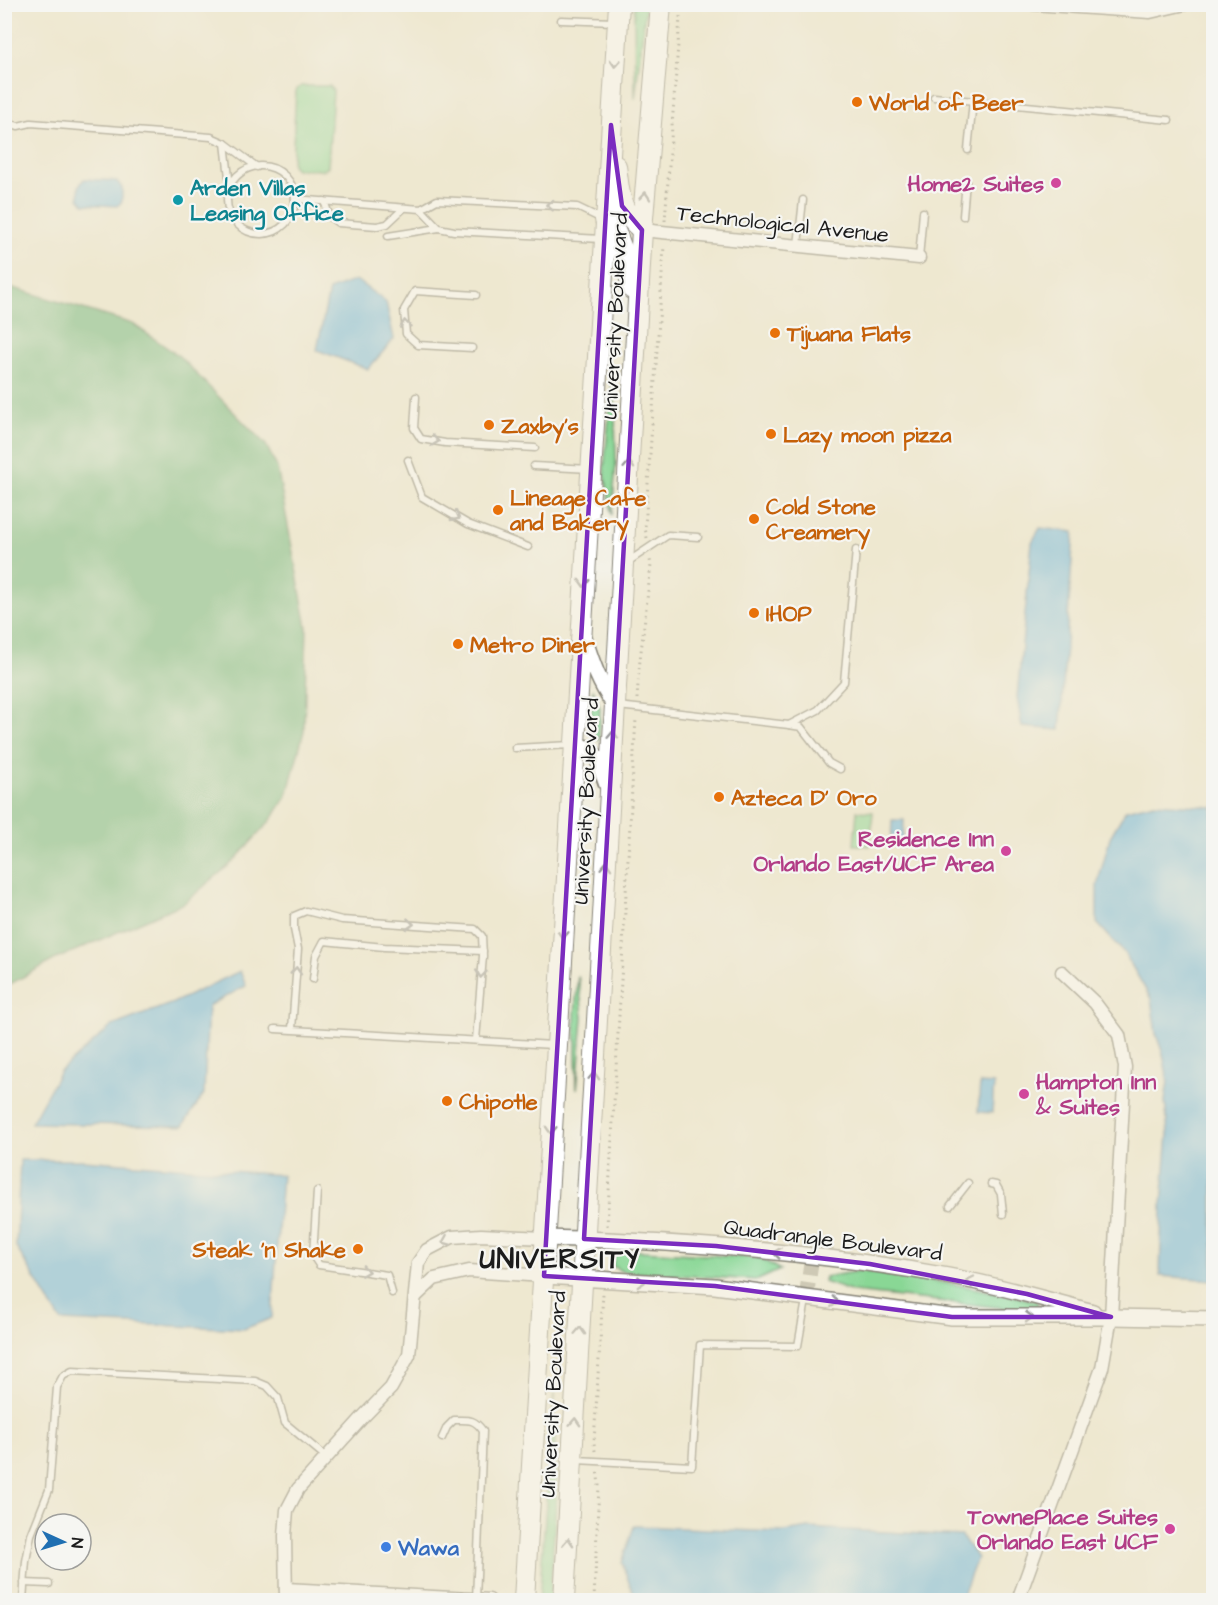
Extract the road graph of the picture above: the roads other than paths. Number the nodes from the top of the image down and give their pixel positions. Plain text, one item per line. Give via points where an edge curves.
1 (660, 4) edge
2 (1033, 4) edge
3 (1185, 4) edge
4 (618, 14) edge
5 (561, 20) dead end
6 (934, 97) dead end
7 (973, 101) junction
8 (1169, 120) dead end
9 (4, 122) edge
10 (610, 125) junction
11 (225, 143) junction
12 (968, 150) dead end
13 (257, 167) junction
14 (966, 181) dead end
15 (230, 186) junction
16 (295, 199) junction
17 (803, 200) dead end
18 (324, 201) junction
19 (404, 207) junction
20 (422, 209) junction
21 (923, 212) dead end
22 (963, 216) dead end
23 (439, 228) junction
24 (604, 230) junction
25 (642, 230) junction
26 (388, 236) dead end
27 (798, 245) junction
28 (919, 258) joint
29 (476, 295) dead end
30 (638, 317) junction
31 (472, 348) dead end
32 (416, 397) dead end
33 (535, 448) dead end
34 (408, 460) dead end
35 (534, 466) dead end
36 (590, 469) junction
37 (698, 537) dead end
38 (528, 547) dead end
39 (856, 550) dead end
40 (624, 565) junction
41 (581, 625) junction
42 (615, 706) junction
43 (789, 724) junction
44 (574, 745) junction
45 (514, 748) dead end
46 (840, 769) dead end
47 (610, 793) junction
48 (483, 951) junction
49 (1062, 972) dead end
50 (313, 979) dead end
51 (275, 1029) dead end
52 (292, 1029) junction
53 (476, 1040) junction
54 (556, 1045) junction
55 (968, 1183) dead end
56 (991, 1184) dead end
57 (317, 1191) dead end
58 (950, 1206) dead end
59 (1003, 1214) dead end
60 (545, 1238) junction
61 (584, 1239) junction
62 (544, 1276) junction
63 (583, 1279) junction
64 (392, 1293) dead end
65 (416, 1296) junction
66 (806, 1298) junction
67 (1111, 1317) junction
68 (1214, 1319) edge
69 (442, 1438) dead end
70 (326, 1458) junction
71 (573, 1460) junction
72 (24, 1583) junction
73 (49, 1584) dead end
74 (286, 1595) edge
75 (23, 1600) edge
76 (476, 1600) edge
77 (489, 1600) edge
78 (525, 1600) edge
79 (564, 1600) edge
80 (1018, 1600) edge

25 -> 1 main road, University Boulevard
2 - 3 street via 1150,12
4 - 5 lane
4 -> 10 main road, University Boulevard
6 - 7 lane
7 - 8 lane
7 - 12 lane
9 - 11 lane via 211,137
10 - 24 main road, University Boulevard
10 - 25 main road via 622,206
11 - 13 lane
11 - 15 lane
13 - 15 lane via 241,173
13 - 16 lane via 267,167 285,177
14 - 22 lane
15 - 16 lane via 227,197 232,218 249,232 272,232 282,226 293,212
16 - 18 lane
17 - 27 lane
18 - 19 lane
18 - 19 lane via 330,217 338,223 377,226 387,224
19 - 20 lane
20 - 23 lane
24 -> 20 lane via 577,207 437,200
21 - 28 lane
23 - 24 lane
23 - 26 lane
24 - 30 main road via 616,233
24 - 36 main road, University Boulevard
25 - 27 street, Technological Avenue
25 - 30 main road, University Boulevard
27 - 28 street, Technological Avenue
31 -> 29 lane via 418,345 406,334 404,310 415,291
40 -> 30 main road, University Boulevard
32 -> 33 lane via 414,428 421,439
34 -> 38 lane via 422,497 468,524
35 - 36 lane
36 -> 41 main road, University Boulevard
37 - 40 lane via 668,535
39 - 43 lane via 844,682 818,710
40 - 42 main road, University Boulevard
41 - 42 street via 595,673
41 - 44 main road, University Boulevard
42 - 43 lane
47 -> 42 main road, University Boulevard
43 - 46 lane via 801,727 829,763
44 - 45 lane
44 - 47 street via 588,748 597,757
44 -> 54 main road, University Boulevard
61 -> 47 main road, University Boulevard
48 - 50 lane via 324,941 316,956
52 -> 48 lane via 298,949 294,916 306,911 342,920 475,929 482,936
48 -> 53 lane
49 - 67 street via 1095,1002 1119,1035 1125,1067
51 - 52 lane
52 - 53 lane
53 - 54 lane
54 -> 60 main road, University Boulevard
55 - 58 lane
56 - 59 lane via 1001,1194
57 -> 64 lane via 313,1256 319,1265 387,1275
60 - 61 street, Quadrangle Boulevard
60 - 62 main road, University Boulevard
60 -> 65 street via 452,1237 427,1250 418,1263
61 - 63 main road, University Boulevard
67 -> 61 street, Quadrangle Boulevard via 1016,1291 870,1264 716,1246
62 - 63 street, Quadrangle Boulevard
62 - 65 street via 469,1271 434,1279
62 - 78 main road, University Boulevard
63 -> 66 street, Quadrangle Boulevard via 715,1286
71 -> 63 main road, University Boulevard
65 - 70 street via 409,1355 392,1388
66 -> 67 street, Quadrangle Boulevard via 952,1317
66 - 71 lane via 798,1346 700,1345 692,1466
67 - 68 street, Quadrangle Boulevard
67 - 80 street via 1102,1368
69 - 76 lane via 454,1420 477,1423 483,1431
70 - 72 lane via 285,1423 278,1398 267,1386 255,1381 72,1371 63,1376 57,1387 49,1490 31,1535
70 - 74 street via 298,1489 287,1510
79 -> 71 main road, University Boulevard
72 - 73 lane
72 - 75 lane
74 - 76 street
76 - 77 street

